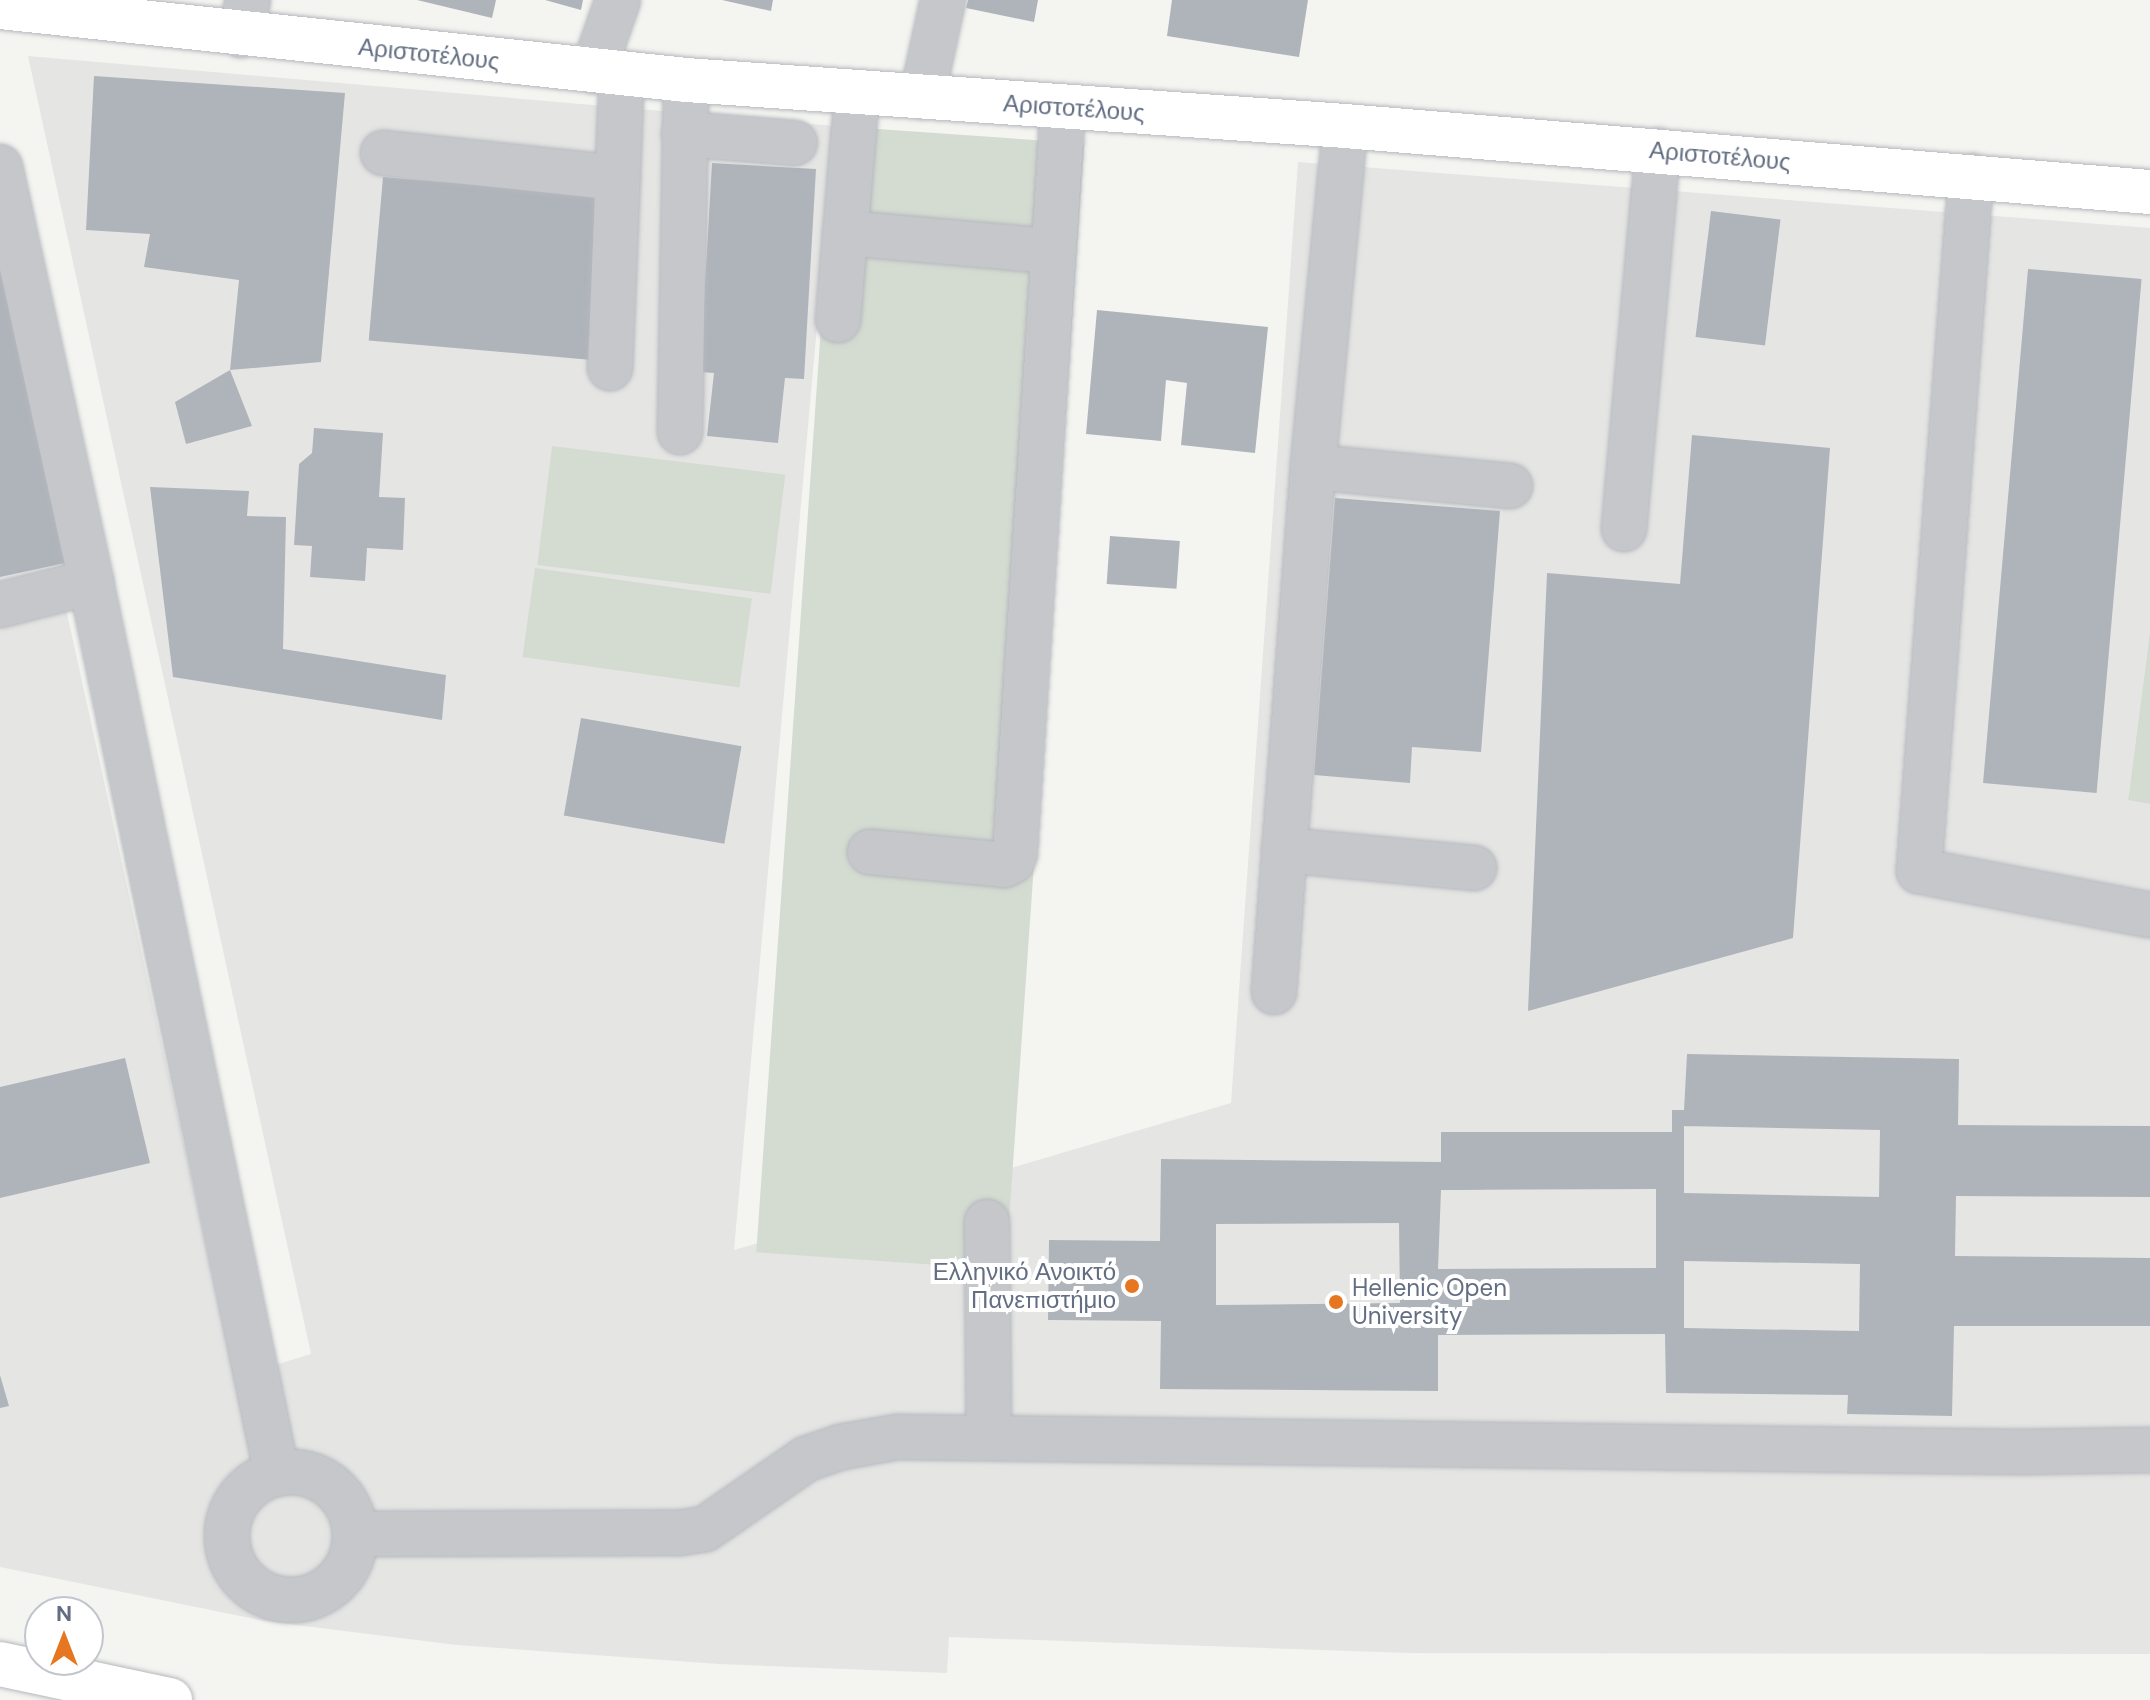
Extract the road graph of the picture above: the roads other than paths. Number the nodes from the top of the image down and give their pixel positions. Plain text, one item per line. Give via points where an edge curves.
1 (618, 0) edge
2 (943, 0) edge
3 (0, 7) edge
4 (245, 17) edge
5 (608, 73) junction
6 (686, 80) junction
7 (857, 93) junction
8 (922, 97) junction
9 (1063, 107) junction
10 (1345, 126) junction
11 (684, 134) junction
12 (795, 143) dead end
13 (1658, 151) junction
14 (383, 153) dead end
15 (0, 167) edge
16 (1971, 176) junction
17 (618, 178) junction
18 (2150, 192) edge
19 (845, 233) junction
20 (1052, 251) junction
21 (838, 320) dead end
22 (610, 368) dead end
23 (680, 432) dead end
24 (1313, 467) junction
25 (1510, 486) dead end
26 (1624, 529) dead end
27 (91, 582) junction
28 (0, 605) edge
29 (1284, 850) junction
30 (870, 852) dead end
31 (1474, 868) dead end
32 (2150, 915) edge
33 (1274, 992) dead end
34 (987, 1222) dead end
35 (989, 1437) junction
36 (2150, 1450) edge
37 (277, 1474) junction
38 (355, 1534) junction
39 (0, 1664) edge
40 (170, 1700) edge

1 - 5 street
2 - 8 street
3 - 4 main road, Αριστοτέλους
4 - 5 main road, Αριστοτέλους
5 - 6 main road, Αριστοτέλους
5 - 17 street
6 - 7 main road, Αριστοτέλους
6 - 11 street
7 - 8 main road, Αριστοτέλους
7 - 19 street
8 - 9 main road, Αριστοτέλους
9 - 10 main road, Αριστοτέλους
9 - 20 street
10 - 13 main road, Αριστοτέλους
10 - 24 street
11 - 12 street
11 - 23 street
13 - 16 main road, Αριστοτέλους
13 - 26 street
14 - 17 street
15 - 27 street
16 - 18 main road, Αριστοτέλους
16 - 32 street via 1919,871
17 - 22 street
19 - 20 street
19 - 21 street
20 - 30 street via 1015,853 1004,865
24 - 25 street
24 - 29 street
27 - 28 street
27 - 37 street
29 - 31 street
29 - 33 street
34 - 35 street
35 - 36 street
35 - 38 street via 898,1437 833,1449 806,1459 705,1529 679,1533
37 - 38 street via 294,1472 326,1483 348,1509
37 - 38 street via 246,1490 228,1520 229,1555 248,1585 280,1600 315,1596 342,1575
39 - 40 main road

